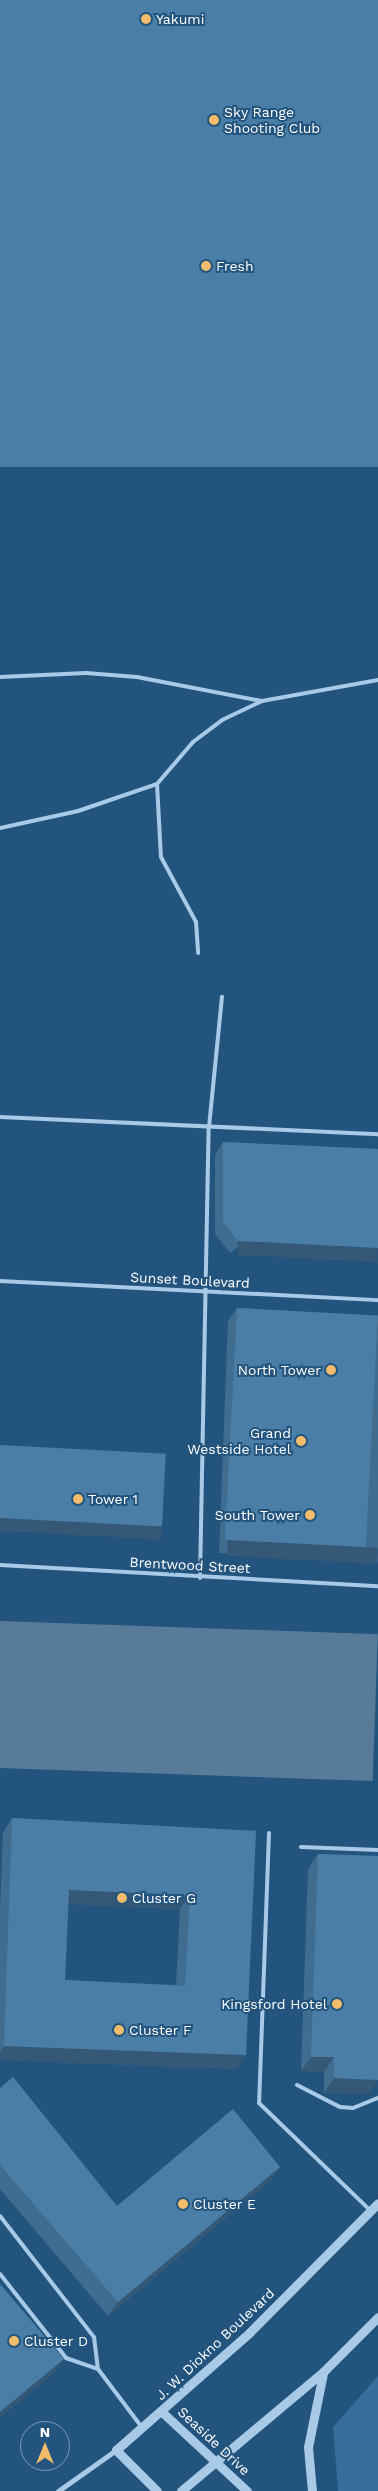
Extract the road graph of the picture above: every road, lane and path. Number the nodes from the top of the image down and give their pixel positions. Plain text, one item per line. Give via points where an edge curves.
1 (0, 677) edge
2 (378, 680) edge
3 (262, 702) junction
4 (157, 784) junction
5 (0, 828) edge
6 (198, 953) dead end
7 (222, 997) dead end
8 (0, 1116) edge
9 (209, 1127) junction
10 (378, 1134) edge
11 (0, 1281) edge
12 (207, 1292) junction
13 (378, 1300) edge
14 (0, 1565) edge
15 (200, 1578) junction
16 (378, 1586) edge
17 (269, 1833) dead end
18 (301, 1847) dead end
19 (378, 1850) edge
20 (297, 2085) dead end
21 (378, 2098) edge
22 (378, 2203) edge
23 (371, 2211) junction
24 (0, 2216) edge
25 (0, 2274) edge
26 (378, 2317) edge
27 (98, 2370) junction
28 (323, 2372) junction
29 (162, 2412) junction
30 (142, 2428) junction
31 (116, 2450) junction
32 (216, 2462) junction
33 (58, 2491) edge
34 (157, 2491) edge
35 (180, 2491) edge
36 (246, 2491) edge
37 (312, 2491) edge

1 - 3 lane via 86,673 137,677
2 - 3 lane
3 - 4 lane via 222,720 193,742
4 - 5 lane via 78,811
4 - 6 lane via 161,857 196,922
7 - 9 lane
8 - 9 lane
9 - 10 lane
9 - 12 lane
11 - 12 lane, Sunset Boulevard
12 - 13 lane, Sunset Boulevard
12 - 15 lane
14 - 15 lane, Brentwood Street
15 - 16 lane, Brentwood Street
17 - 23 lane via 259,2103
18 - 19 lane
20 - 21 lane via 340,2107 354,2108
22 - 23 street, J. W. Diokno Boulevard
23 - 29 street, J. W. Diokno Boulevard via 249,2333
24 - 27 lane via 94,2338
25 - 27 lane via 66,2358
26 - 28 street
27 - 30 lane
28 - 32 street
28 - 37 street via 308,2448
29 - 30 street, J. W. Diokno Boulevard
29 - 32 street, Seaside Drive
30 - 31 street, J. W. Diokno Boulevard
31 - 33 street, J. W. Diokno Boulevard
31 - 34 street
32 - 35 street
32 - 36 street, Seaside Drive

